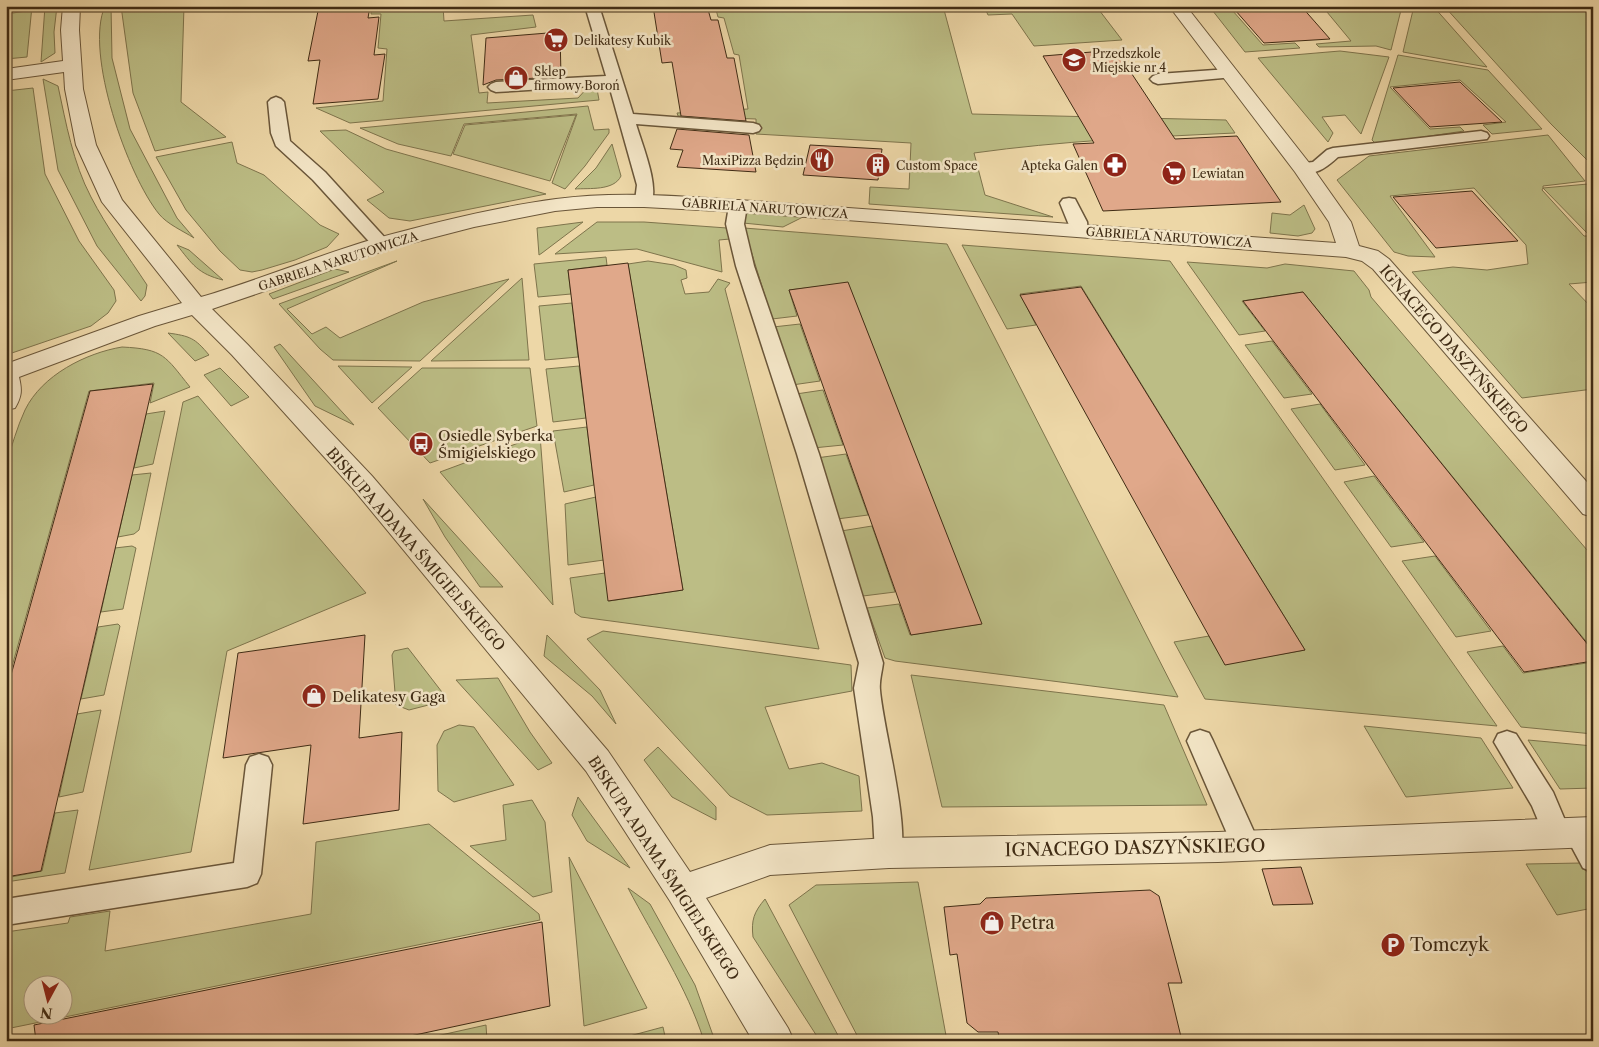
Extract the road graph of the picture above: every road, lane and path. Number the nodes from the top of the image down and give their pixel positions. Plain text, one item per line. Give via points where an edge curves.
1 (72, 6) edge
2 (592, 6) edge
3 (1176, 6) edge
4 (72, 65) junction
5 (1229, 74) junction
6 (6, 75) edge
7 (1158, 79) dead end
8 (614, 80) junction
9 (496, 87) dead end
10 (276, 102) dead end
11 (627, 119) junction
12 (753, 128) dead end
13 (1481, 136) dead end
14 (1303, 168) junction
15 (644, 201) junction
16 (1070, 203) dead end
17 (738, 206) junction
18 (1079, 231) junction
19 (381, 244) junction
20 (1347, 250) junction
21 (196, 306) junction
22 (6, 373) edge
23 (6, 402) edge
24 (1593, 507) edge
25 (1200, 741) dead end
26 (1507, 742) dead end
27 (259, 765) dead end
28 (1580, 839) edge
29 (1246, 845) junction
30 (889, 853) junction
31 (682, 890) junction
32 (6, 912) edge
33 (773, 1039) edge

1 - 4 street, BISKUPA ADAMA ŚMIGIELSKIEGO
2 - 8 lane
3 - 5 street
4 - 6 street
4 - 21 street, BISKUPA ADAMA ŚMIGIELSKIEGO via 86,145 112,202
5 - 7 lane
5 - 14 street
8 - 9 lane
8 - 11 lane
10 - 19 lane via 282,143 319,176
11 - 12 lane
11 - 15 lane via 645,185
13 - 14 lane via 1333,153 1318,167
14 - 20 street via 1340,222
15 - 17 street, GABRIELA NARUTOWICZA
15 - 19 street, GABRIELA NARUTOWICZA via 597,201 555,206 474,221
16 - 18 lane
17 - 18 street, GABRIELA NARUTOWICZA
17 - 30 lane via 735,224 746,266 871,663 867,688 888,818
18 - 20 street, GABRIELA NARUTOWICZA
19 - 21 street, GABRIELA NARUTOWICZA
20 - 24 street, IGNACEGO DASZYŃSKIEGO via 1370,256 1381,264
21 - 22 street, GABRIELA NARUTOWICZA
21 - 31 street, BISKUPA ADAMA ŚMIGIELSKIEGO via 363,483 597,761
22 - 23 street via 10,391
25 - 29 lane
26 - 28 lane via 1543,800
27 - 32 lane via 247,874
28 - 29 street, IGNACEGO DASZYŃSKIEGO
29 - 30 street, IGNACEGO DASZYŃSKIEGO
30 - 31 street, IGNACEGO DASZYŃSKIEGO via 770,860
31 - 33 street, BISKUPA ADAMA ŚMIGIELSKIEGO

